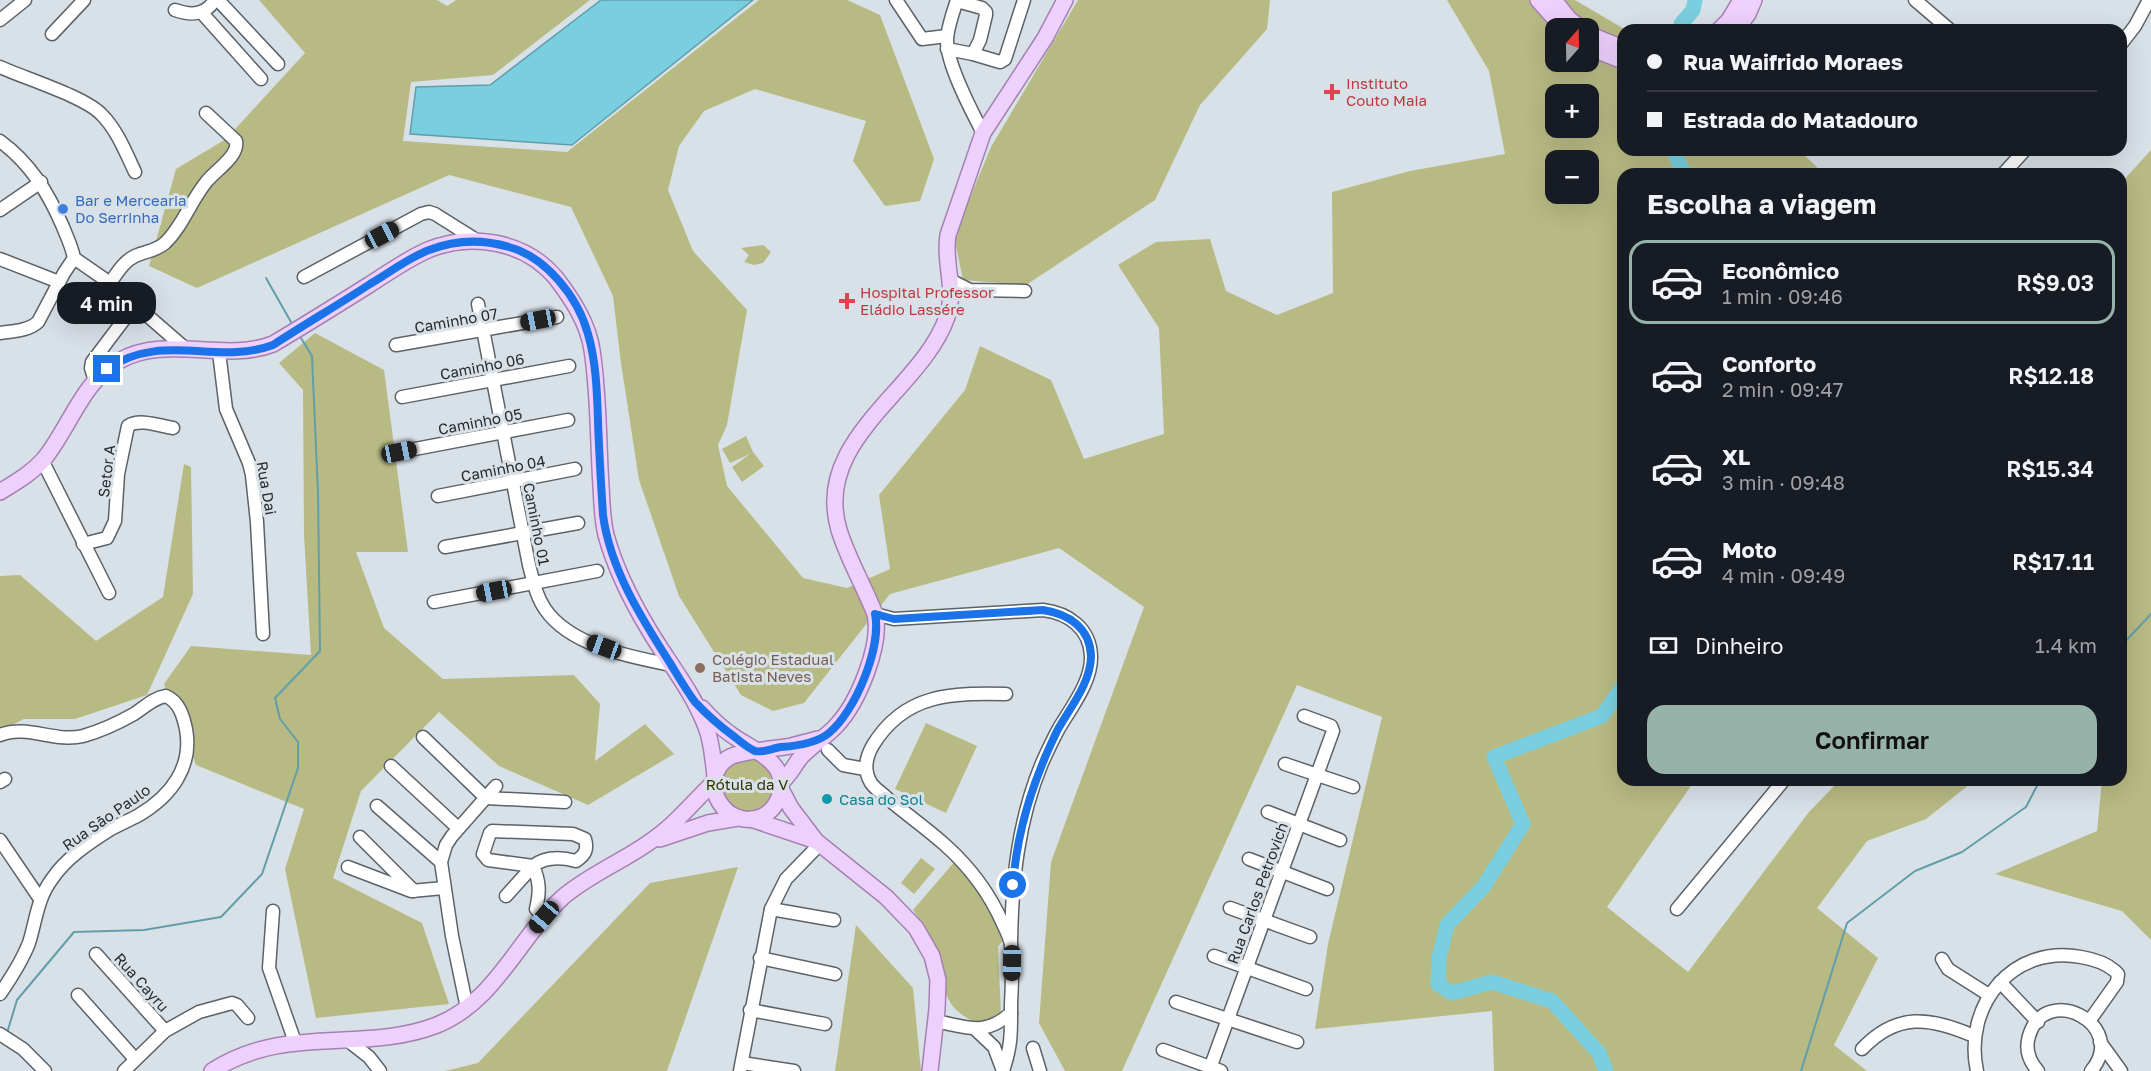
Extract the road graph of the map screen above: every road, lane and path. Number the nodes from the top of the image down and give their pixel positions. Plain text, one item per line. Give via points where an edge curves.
1 (25, 0) edge
2 (84, 0) edge
3 (217, 0) edge
4 (896, 0) edge
5 (957, 0) edge
6 (1024, 0) edge
7 (1065, 0) edge
8 (1538, 0) edge
9 (1554, 0) edge
10 (1741, 0) edge
11 (1754, 0) edge
12 (1915, 0) edge
13 (2149, 0) edge
14 (175, 10) dead end
15 (202, 13) junction
16 (1554, 18) edge
17 (1568, 18) edge
18 (0, 20) edge
19 (1725, 24) edge
20 (1740, 24) edge
21 (1943, 24) edge
22 (52, 34) dead end
23 (2127, 36) edge
24 (1599, 38) edge
25 (947, 43) junction
26 (1617, 46) edge
27 (1599, 51) edge
28 (973, 54) junction
29 (1617, 59) edge
30 (278, 64) dead end
31 (0, 68) edge
32 (261, 79) dead end
33 (206, 114) dead end
34 (983, 133) junction
35 (0, 141) edge
36 (2019, 156) edge
37 (2008, 168) edge
38 (135, 172) dead end
39 (41, 182) junction
40 (0, 210) edge
41 (478, 241) junction
42 (74, 258) junction
43 (0, 259) edge
44 (304, 277) dead end
45 (952, 281) junction
46 (59, 282) junction
47 (110, 283) junction
48 (970, 290) junction
49 (1025, 291) dead end
50 (950, 301) junction
51 (478, 304) dead end
52 (135, 305) junction
53 (557, 317) dead end
54 (483, 331) junction
55 (0, 333) edge
56 (396, 345) dead end
57 (187, 350) junction
58 (219, 352) junction
59 (568, 366) dead end
60 (492, 379) junction
61 (95, 381) junction
62 (402, 397) dead end
63 (568, 420) dead end
64 (174, 428) dead end
65 (503, 431) junction
66 (399, 452) dead end
67 (42, 460) junction
68 (575, 468) dead end
69 (513, 481) junction
70 (0, 492) edge
71 (438, 496) dead end
72 (578, 523) dead end
73 (523, 532) junction
74 (83, 544) junction
75 (445, 547) dead end
76 (597, 571) dead end
77 (534, 583) junction
78 (109, 593) dead end
79 (434, 602) dead end
80 (876, 620) junction
81 (263, 634) dead end
82 (671, 665) junction
83 (1005, 694) dead end
84 (694, 700) junction
85 (1304, 716) dead end
86 (0, 735) edge
87 (423, 737) dead end
88 (824, 745) junction
89 (757, 752) junction
90 (1285, 764) dead end
91 (391, 766) dead end
92 (865, 769) junction
93 (1316, 774) junction
94 (714, 779) junction
95 (496, 786) dead end
96 (781, 786) junction
97 (1779, 786) edge
98 (1353, 787) dead end
99 (486, 798) junction
100 (565, 802) dead end
101 (377, 806) dead end
102 (1268, 812) dead end
103 (744, 819) junction
104 (1298, 823) junction
105 (458, 828) junction
106 (360, 837) dead end
107 (0, 840) edge
108 (1340, 840) dead end
109 (651, 842) junction
110 (818, 843) junction
111 (1249, 859) dead end
112 (441, 862) junction
113 (533, 866) junction
114 (348, 867) dead end
115 (1281, 871) junction
116 (444, 888) junction
117 (1327, 889) dead end
118 (414, 891) junction
119 (506, 896) dead end
120 (40, 899) junction
121 (1230, 908) dead end
122 (771, 909) junction
123 (1677, 909) dead end
124 (273, 911) dead end
125 (544, 917) junction
126 (834, 920) dead end
127 (1265, 921) junction
128 (1310, 937) dead end
129 (1011, 942) junction
130 (96, 954) dead end
131 (1214, 956) dead end
132 (760, 958) junction
133 (1942, 959) dead end
134 (1246, 969) junction
135 (835, 974) dead end
136 (2000, 982) junction
137 (1306, 989) dead end
138 (0, 994) edge
139 (78, 994) dead end
140 (1989, 995) junction
141 (1176, 1002) dead end
142 (467, 1008) junction
143 (750, 1010) junction
144 (1011, 1013) junction
145 (248, 1018) dead end
146 (1228, 1018) junction
147 (2090, 1020) junction
148 (936, 1021) junction
149 (2038, 1022) junction
150 (825, 1024) dead end
151 (975, 1029) junction
152 (165, 1031) junction
153 (1974, 1036) junction
154 (5, 1037) edge
155 (346, 1039) junction
156 (295, 1042) junction
157 (1297, 1042) dead end
158 (2100, 1042) junction
159 (1033, 1048) dead end
160 (1862, 1049) dead end
161 (1163, 1050) dead end
162 (135, 1059) junction
163 (741, 1067) edge
164 (1213, 1070) edge
165 (45, 1071) edge
166 (124, 1071) edge
167 (212, 1071) edge
168 (380, 1071) edge
169 (794, 1071) edge
170 (930, 1071) edge
171 (1003, 1071) edge
172 (1040, 1071) edge
173 (1977, 1071) edge
174 (2038, 1071) edge
175 (2091, 1071) edge
176 (2121, 1071) edge

1 - 18 street
2 - 22 street
3 - 15 street
3 - 30 street
4 - 25 street via 922,39
5 - 25 street
5 - 28 street via 986,12
6 - 28 street via 1005,60
7 - 34 main road
8 - 16 main road
9 - 17 main road
10 - 19 main road
11 - 20 main road
12 - 21 street
13 - 23 street
14 - 15 street
15 - 32 street
24 - 26 main road
25 - 28 street
25 - 34 street via 960,84
27 - 29 main road
31 - 38 street via 97,110 115,133
33 - 47 street via 233,137 236,148 200,189 168,241 130,259
34 - 45 main road via 948,235
35 - 39 street
36 - 37 street
39 - 40 street
39 - 42 street
41 - 44 street via 429,212
41 - 58 main road via 418,254 273,345 253,351
41 - 82 main road via 515,249 541,262 571,298 585,324 597,392 605,531 629,592
42 - 46 street
42 - 47 street
43 - 46 street
45 - 48 street
45 - 50 main road
46 - 55 street via 43,315 33,326
47 - 52 street
48 - 49 street
48 - 50 street
50 - 80 main road via 938,334 849,450 838,477 839,529
51 - 54 street, Caminho 01
52 - 57 street
52 - 61 street via 92,362
53 - 54 street, Caminho 07
54 - 56 street, Caminho 07
54 - 60 street, Caminho 01
57 - 58 main road
57 - 61 main road via 157,350 131,356 107,369
58 - 81 street, Rua Dai via 226,409 252,475
59 - 60 street, Caminho 06
60 - 62 street, Caminho 06
60 - 65 street, Caminho 01
61 - 67 main road
63 - 65 street, Caminho 05
64 - 74 street, Setor A via 140,423 128,426 113,529 107,538
65 - 66 street, Caminho 05
65 - 69 street, Caminho 01
67 - 70 main road
67 - 74 street
68 - 69 street, Caminho 04
69 - 71 street, Caminho 04
69 - 73 street, Caminho 01
72 - 73 street
73 - 75 street
73 - 77 street, Caminho 01
74 - 78 street
76 - 77 street
77 - 79 street
77 - 82 street, Caminho 01 via 545,609 572,635 624,654
80 - 88 main road via 877,638 871,659 852,702
80 - 129 street via 1043,610 1069,618 1088,639 1088,672 1042,765 1024,814 1014,872
82 - 84 main road
83 - 92 street via 966,693 918,703 897,717 878,738
84 - 89 main road via 728,732
84 - 94 main road via 709,736
85 - 93 street, Rua Carlos Petrovich via 1330,726 1333,731
86 - 120 street, Rua São Paulo via 20,731 55,737 81,736 112,725 166,696 177,704 186,729 188,752 171,789 69,860 51,879
87 - 99 street
88 - 89 main road
88 - 92 street via 843,765
88 - 96 main road via 797,761
89 - 94 main road via 731,756 721,764
89 - 96 main road via 772,762
90 - 93 street
91 - 105 street
92 - 129 street via 874,788 943,843 976,877
93 - 98 street
93 - 104 street, Rua Carlos Petrovich
94 - 103 main road via 719,804 728,813
94 - 109 main road via 684,814
95 - 99 street
96 - 103 main road via 779,798 768,813
96 - 110 main road via 791,808
97 - 123 street
99 - 100 street
99 - 105 street
101 - 112 street
102 - 104 street
103 - 109 main road via 708,823
103 - 110 main road
104 - 108 street
104 - 115 street, Rua Carlos Petrovich
105 - 112 street via 446,845
106 - 118 street
107 - 120 street
109 - 125 main road via 582,882
110 - 122 street via 786,879
110 - 148 main road via 886,897 916,928 936,969
111 - 115 street
112 - 116 street
113 - 113 street via 551,859 576,861 584,855 585,839 573,834 490,832 483,854 488,860
113 - 119 street
113 - 125 street via 540,892 536,909
114 - 118 street
115 - 117 street
115 - 127 street, Rua Carlos Petrovich
116 - 118 street
116 - 142 street
120 - 138 street, Rua São Paulo via 26,950
121 - 127 street
122 - 126 street
122 - 132 street
124 - 156 street via 269,968
125 - 142 main road via 490,986
127 - 128 street
127 - 134 street, Rua Carlos Petrovich
129 - 144 street
130 - 152 street, Rua Cayru
131 - 134 street
132 - 135 street
132 - 143 street
133 - 140 street via 1948,969
134 - 137 street
134 - 146 street, Rua Carlos Petrovich
136 - 140 street
136 - 147 street via 2023,965 2050,957 2075,956 2105,964 2118,978
136 - 149 street
139 - 162 street
140 - 153 street
141 - 146 street
142 - 155 main road via 436,1025 415,1031
143 - 150 street
143 - 163 street
144 - 151 street via 996,1025
144 - 171 street via 1010,1049
145 - 152 street via 237,1005 227,1004 199,1012
146 - 157 street
146 - 164 street, Rua Carlos Petrovich
147 - 149 street via 2066,1010 2048,1013
147 - 158 street
148 - 151 street
148 - 170 main road
149 - 174 street via 2028,1041 2030,1059
151 - 171 street via 994,1047
152 - 162 street
153 - 160 street via 1933,1023 1909,1022 1889,1027
153 - 173 street
154 - 165 street via 23,1048
155 - 156 main road
155 - 168 street
156 - 167 main road via 260,1049
158 - 175 street via 2099,1059
158 - 176 street
159 - 172 street
161 - 164 street
162 - 166 street
163 - 169 street

